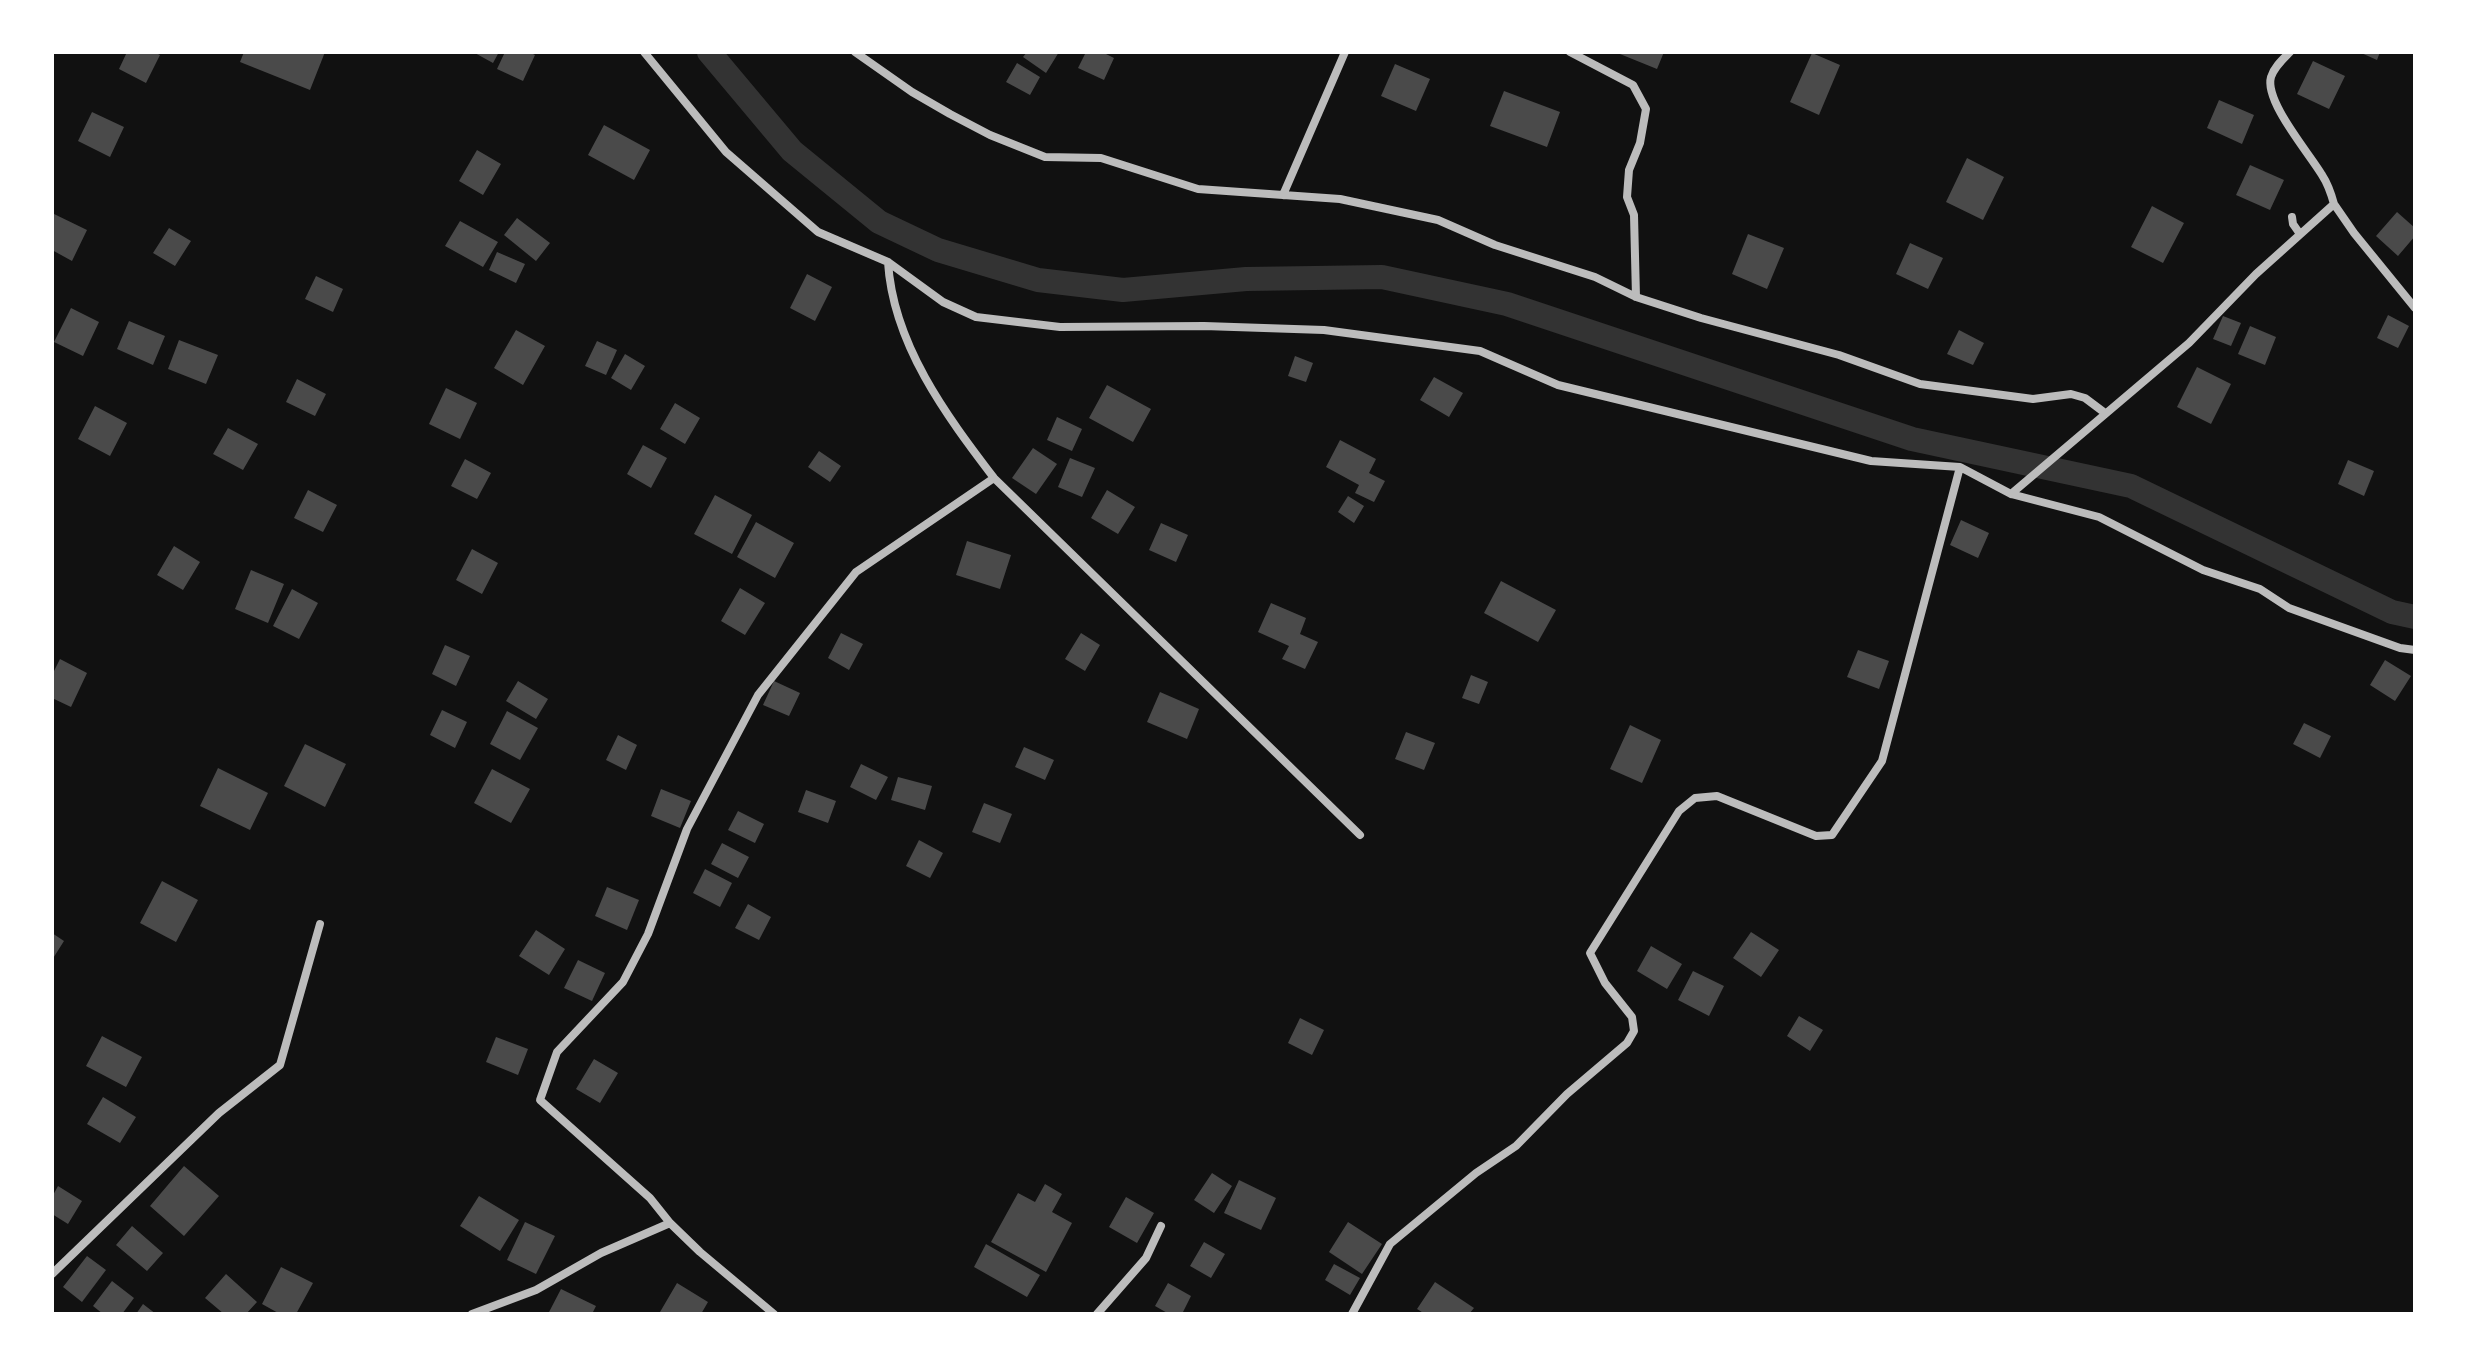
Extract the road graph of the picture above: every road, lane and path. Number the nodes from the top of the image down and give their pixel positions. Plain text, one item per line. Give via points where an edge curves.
1 (644, 52) edge
2 (855, 52) edge
3 (1345, 52) edge
4 (1570, 52) edge
5 (2290, 52) edge
6 (1283, 195) junction
7 (2334, 204) junction
8 (2292, 217) dead end
9 (2300, 234) junction
10 (888, 262) junction
11 (1636, 297) junction
12 (2415, 308) edge
13 (2105, 413) junction
14 (1960, 467) junction
15 (994, 478) junction
16 (2011, 494) junction
17 (2415, 650) edge
18 (1360, 835) dead end
19 (320, 924) dead end
20 (670, 1223) junction
21 (1161, 1226) dead end
22 (52, 1274) edge
23 (472, 1314) edge
24 (774, 1314) edge
25 (1097, 1314) edge
26 (1352, 1314) edge

1 - 10 street via 726,152 818,232
2 - 6 street via 950,114 1045,157 1101,158 1198,189
3 - 6 street
4 - 11 street via 1633,85 1646,109 1627,197 1634,215
5 - 7 street via 2270,78 2271,92 2322,174
6 - 11 street via 1340,199 1438,220
7 - 9 street
7 - 12 street
8 - 9 street
9 - 13 street via 2189,343
10 - 14 street via 943,302 976,317 1060,327 1324,330 1480,351 1558,385 1871,461
10 - 15 street via 903,325 920,366 948,419
11 - 13 street via 1839,355 1920,384 2033,399 2071,394
13 - 16 street
14 - 16 street
14 - 26 street via 1882,761 1832,835 1816,836 1717,796 1695,798 1679,811 1590,953 1632,1017 1634,1031 1627,1043 1516,1146 1390,1244
15 - 18 street
15 - 20 street via 856,572 758,695 687,829 648,934 623,982 557,1052 540,1100 650,1198
16 - 17 street via 2099,517 2203,570 2260,589 2289,608
19 - 22 street via 280,1065 219,1113
20 - 23 street via 601,1253 536,1290
20 - 24 street
21 - 25 street via 1146,1258

